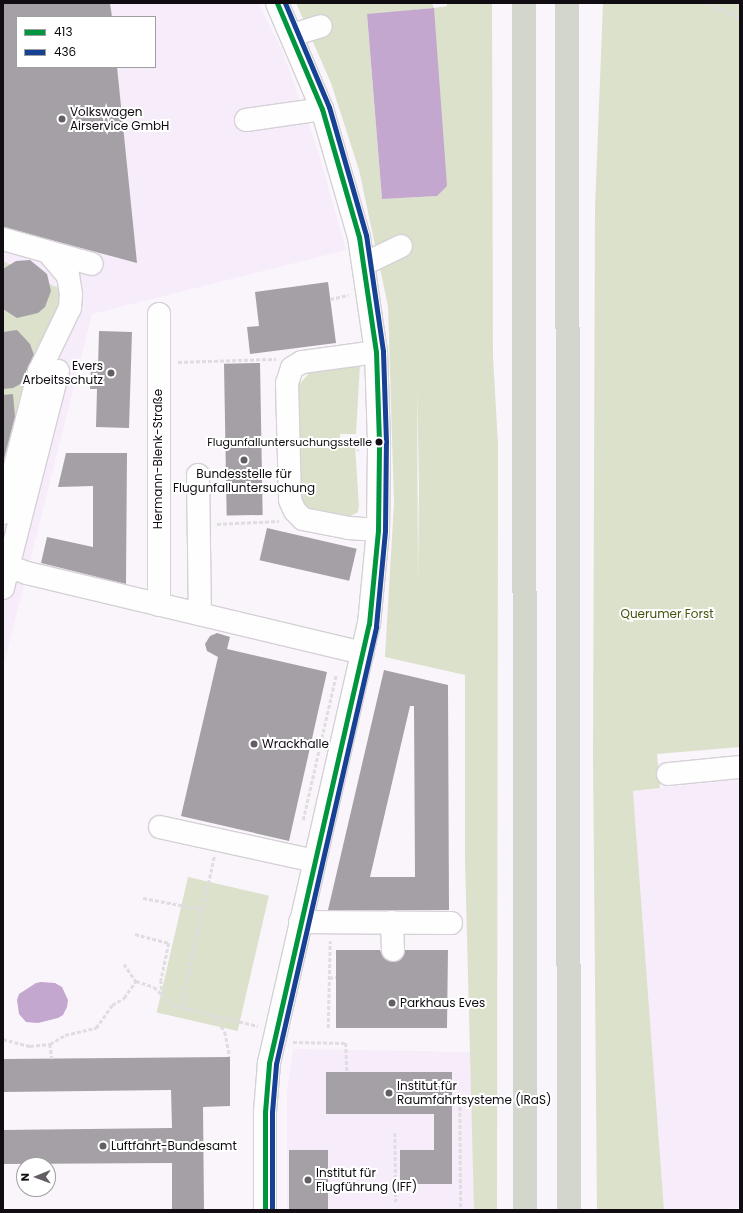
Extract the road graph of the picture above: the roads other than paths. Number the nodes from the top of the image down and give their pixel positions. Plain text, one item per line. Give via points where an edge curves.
1 (277, 3) edge
2 (566, 3) edge
3 (524, 5) edge
4 (321, 26) dead end
5 (292, 35) junction
6 (322, 108) junction
7 (246, 120) dead end
8 (3, 239) edge
9 (401, 246) dead end
10 (48, 252) junction
11 (92, 264) dead end
12 (364, 264) junction
13 (159, 314) dead end
14 (376, 352) junction
15 (58, 371) dead end
16 (198, 475) dead end
17 (3, 513) edge
18 (378, 530) junction
19 (14, 570) junction
20 (3, 588) edge
21 (159, 605) junction
22 (200, 614) junction
23 (363, 653) junction
24 (740, 767) edge
25 (668, 774) dead end
26 (160, 826) dead end
27 (314, 862) junction
28 (300, 922) junction
29 (392, 922) junction
30 (451, 923) dead end
31 (393, 950) dead end
32 (265, 1210) edge
33 (525, 1210) edge
34 (569, 1210) edge

1 - 5 street
2 - 34 highway
3 - 33 highway
4 - 5 street
5 - 6 street
6 - 7 street
6 - 12 street via 351,202
8 - 10 street
9 - 12 street
10 - 11 street
10 - 17 street via 68,276 70,308 39,372
12 - 14 street
13 - 21 street, Hermann-Blenk-Straße
14 - 18 street
14 - 18 street via 302,362 292,368 287,383 290,500 295,511 303,519 349,528
15 - 19 street via 10,560
16 - 22 street
18 - 23 street via 371,607
19 - 20 street via 6,574
19 - 21 street
21 - 22 street
22 - 23 street
23 - 27 street
24 - 25 street
26 - 27 street
27 - 28 street
28 - 29 street
28 - 32 street via 283,1036 265,1112
29 - 30 street
29 - 31 street

